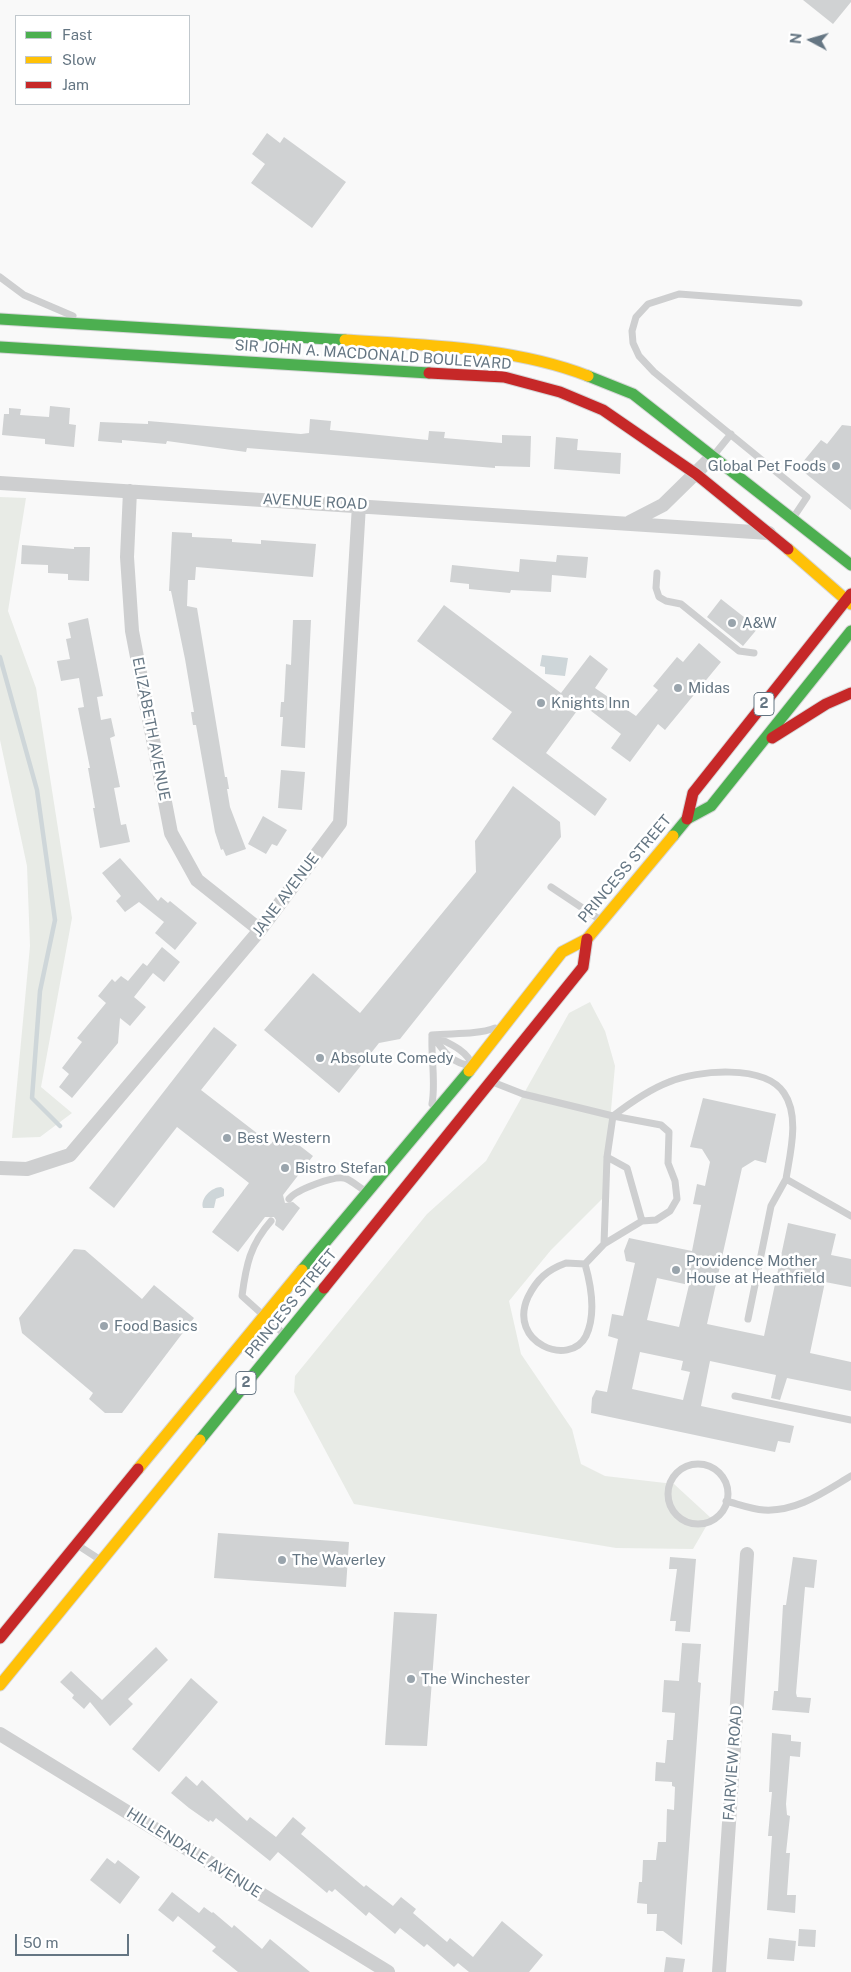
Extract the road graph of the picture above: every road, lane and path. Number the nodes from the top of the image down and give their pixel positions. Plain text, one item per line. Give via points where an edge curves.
1 (0, 278) edge
2 (799, 303) dead end
3 (0, 319) edge
4 (94, 325) junction
5 (0, 347) edge
6 (731, 434) junction
7 (712, 457) junction
8 (696, 474) junction
9 (0, 483) edge
10 (130, 491) junction
11 (359, 505) junction
12 (792, 518) junction
13 (629, 522) junction
14 (770, 533) junction
15 (851, 565) edge
16 (657, 573) dead end
17 (849, 600) edge
18 (851, 631) edge
19 (754, 653) dead end
20 (851, 693) edge
21 (757, 747) junction
22 (687, 819) junction
23 (551, 887) dead end
24 (602, 921) junction
25 (260, 930) junction
26 (587, 939) junction
27 (506, 1024) junction
28 (432, 1035) junction
29 (473, 1066) junction
30 (492, 1082) junction
31 (613, 1116) junction
32 (428, 1122) junction
33 (607, 1157) junction
34 (0, 1168) edge
35 (786, 1179) junction
36 (368, 1192) junction
37 (289, 1199) dead end
38 (851, 1216) edge
39 (271, 1221) dead end
40 (642, 1221) junction
41 (604, 1244) junction
42 (585, 1264) junction
43 (264, 1316) junction
44 (748, 1319) dead end
45 (285, 1335) junction
46 (735, 1396) dead end
47 (851, 1420) edge
48 (851, 1476) edge
49 (726, 1501) junction
50 (76, 1545) junction
51 (747, 1554) dead end
52 (101, 1560) junction
53 (0, 1638) edge
54 (0, 1685) edge
55 (0, 1734) edge
56 (388, 1972) edge
57 (719, 1972) edge

1 - 4 lane via 24,295
2 - 6 lane via 679,294 648,304 636,317 632,331 639,356 654,372
3 - 4 main road, SIR JOHN A. MACDONALD BOULEVARD
4 - 7 main road, SIR JOHN A. MACDONALD BOULEVARD via 396,343 516,355 572,369 633,394
5 - 8 main road, SIR JOHN A. MACDONALD BOULEVARD via 504,377 560,392 603,410
6 - 7 lane
6 - 12 lane via 808,497
7 - 8 street
7 - 12 main road, SIR JOHN A. MACDONALD BOULEVARD
8 - 13 street via 663,505
8 - 14 main road, SIR JOHN A. MACDONALD BOULEVARD
9 - 10 street, AVENUE ROAD
10 - 11 street, AVENUE ROAD
10 - 25 street, ELIZABETH AVENUE via 127,557 132,631 170,833 197,880
11 - 13 street, AVENUE ROAD
11 - 25 street, JANE AVENUE via 340,823
12 - 15 main road, SIR JOHN A. MACDONALD BOULEVARD
13 - 14 street, AVENUE ROAD
14 - 17 main road, SIR JOHN A. MACDONALD BOULEVARD
16 - 19 lane via 659,597 681,604 739,651
17 - 22 main road, PRINCESS STREET / 2 via 693,793
18 - 21 main road, PRINCESS STREET / 2
20 - 21 main road via 826,704
21 - 22 main road, PRINCESS STREET / 2 via 710,806
22 - 24 main road, PRINCESS STREET / 2
23 - 24 lane
24 - 26 main road, PRINCESS STREET / 2
25 - 34 street, JANE AVENUE via 70,1155 27,1169
26 - 27 main road, PRINCESS STREET / 2 via 562,952
26 - 30 main road, PRINCESS STREET / 2 via 583,967
27 - 28 lane via 478,1033
27 - 29 main road, PRINCESS STREET / 2
28 - 29 lane via 460,1049 470,1057
28 - 29 lane via 460,1065
28 - 32 lane via 435,1085
29 - 30 main road
29 - 32 main road, PRINCESS STREET / 2
30 - 31 lane via 523,1094
30 - 45 main road, PRINCESS STREET / 2
31 - 33 lane
31 - 35 lane via 660,1086 692,1074 754,1074 772,1081 785,1093 792,1113 792,1142
31 - 40 lane via 661,1125 669,1132 668,1163 677,1199 670,1210 656,1220
32 - 36 main road, PRINCESS STREET / 2
33 - 40 lane via 627,1168
33 - 41 lane
35 - 38 lane
35 - 44 lane via 771,1206
36 - 37 lane via 347,1179 334,1179 294,1192
36 - 43 main road, PRINCESS STREET / 2
39 - 43 lane via 259,1234 246,1263 242,1296
40 - 41 lane
41 - 42 lane
42 - 42 lane via 566,1263 549,1269 534,1284 526,1303 524,1323 532,1339 543,1347 574,1348 586,1336 591,1317 590,1282
43 - 45 lane
43 - 50 main road, PRINCESS STREET / 2
45 - 52 main road, PRINCESS STREET / 2
46 - 47 lane
48 - 49 lane via 803,1504 784,1510 763,1510
49 - 49 lane via 726,1483 714,1468 705,1465 696,1464 678,1471 668,1488 668,1499 678,1517 696,1525 716,1519
50 - 52 lane
50 - 53 main road, PRINCESS STREET / 2
51 - 57 street, FAIRVIEW ROAD
52 - 54 main road, PRINCESS STREET / 2
55 - 56 street, HILLENDALE AVENUE

